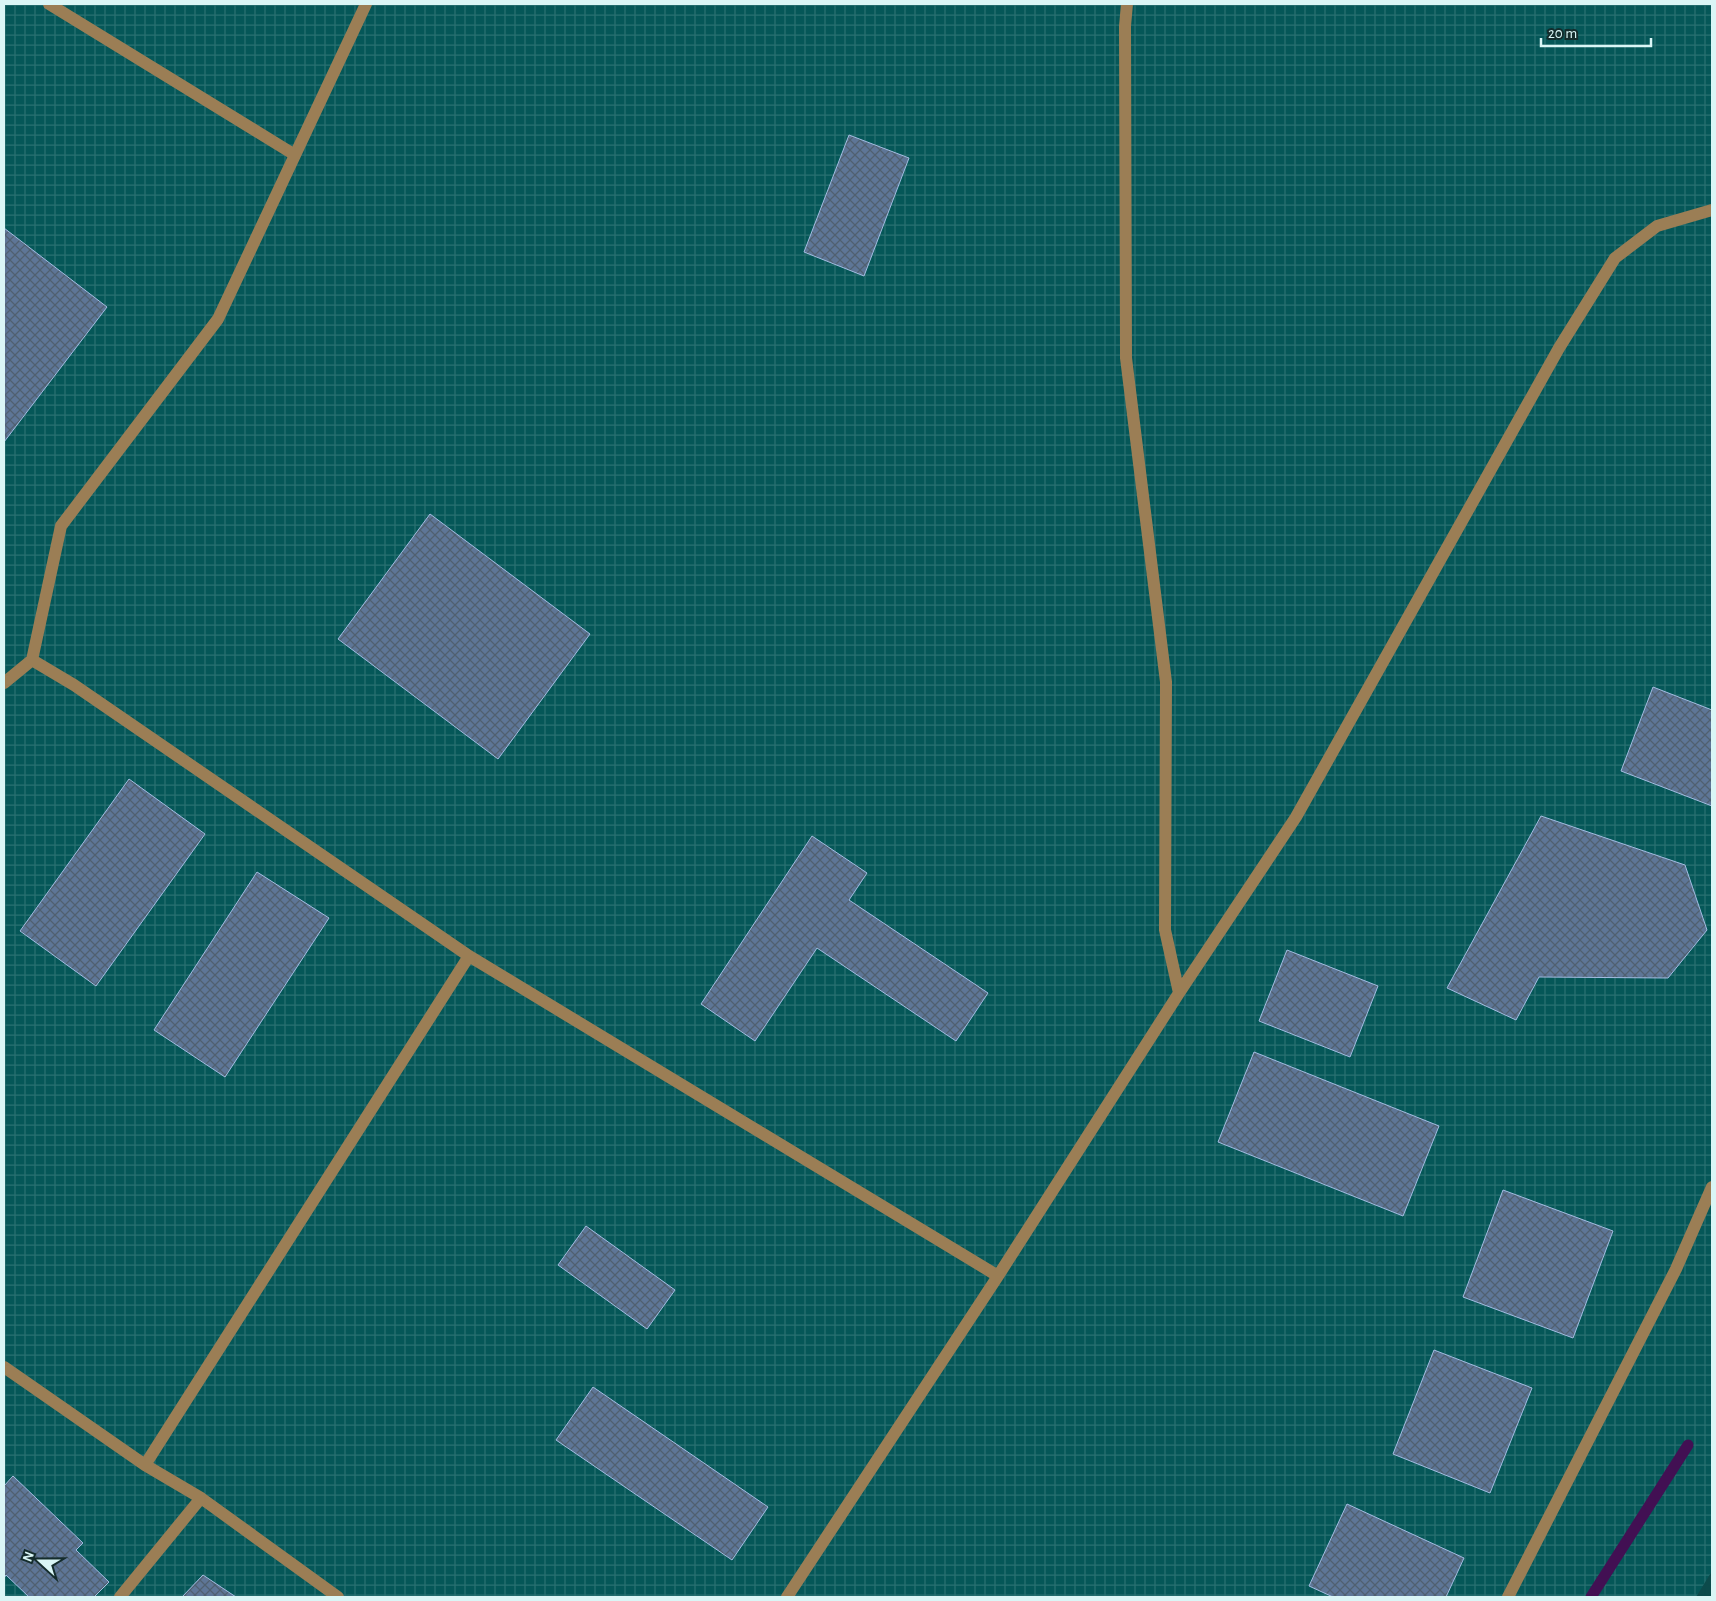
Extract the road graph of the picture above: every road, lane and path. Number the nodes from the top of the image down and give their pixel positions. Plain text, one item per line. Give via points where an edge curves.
1 (49, 4) edge
2 (366, 4) edge
3 (1127, 4) edge
4 (295, 155) junction
5 (1712, 210) edge
6 (32, 660) junction
7 (4, 683) edge
8 (469, 956) junction
9 (1179, 993) junction
10 (1712, 1187) edge
11 (998, 1276) junction
12 (4, 1367) edge
13 (145, 1464) junction
14 (201, 1498) junction
15 (120, 1597) edge
16 (338, 1597) edge
17 (787, 1597) edge
18 (1508, 1597) edge

1 - 4 street
2 - 4 street
3 - 9 street via 1126,358 1166,682 1165,930
4 - 6 street via 218,318 61,526
5 - 9 street via 1656,226 1614,258 1559,348 1296,817
6 - 7 street
6 - 8 street via 74,685
8 - 11 street
8 - 13 street
9 - 11 street
10 - 18 street via 1676,1269
11 - 17 street
12 - 13 street
13 - 14 street
14 - 15 street
14 - 16 street

